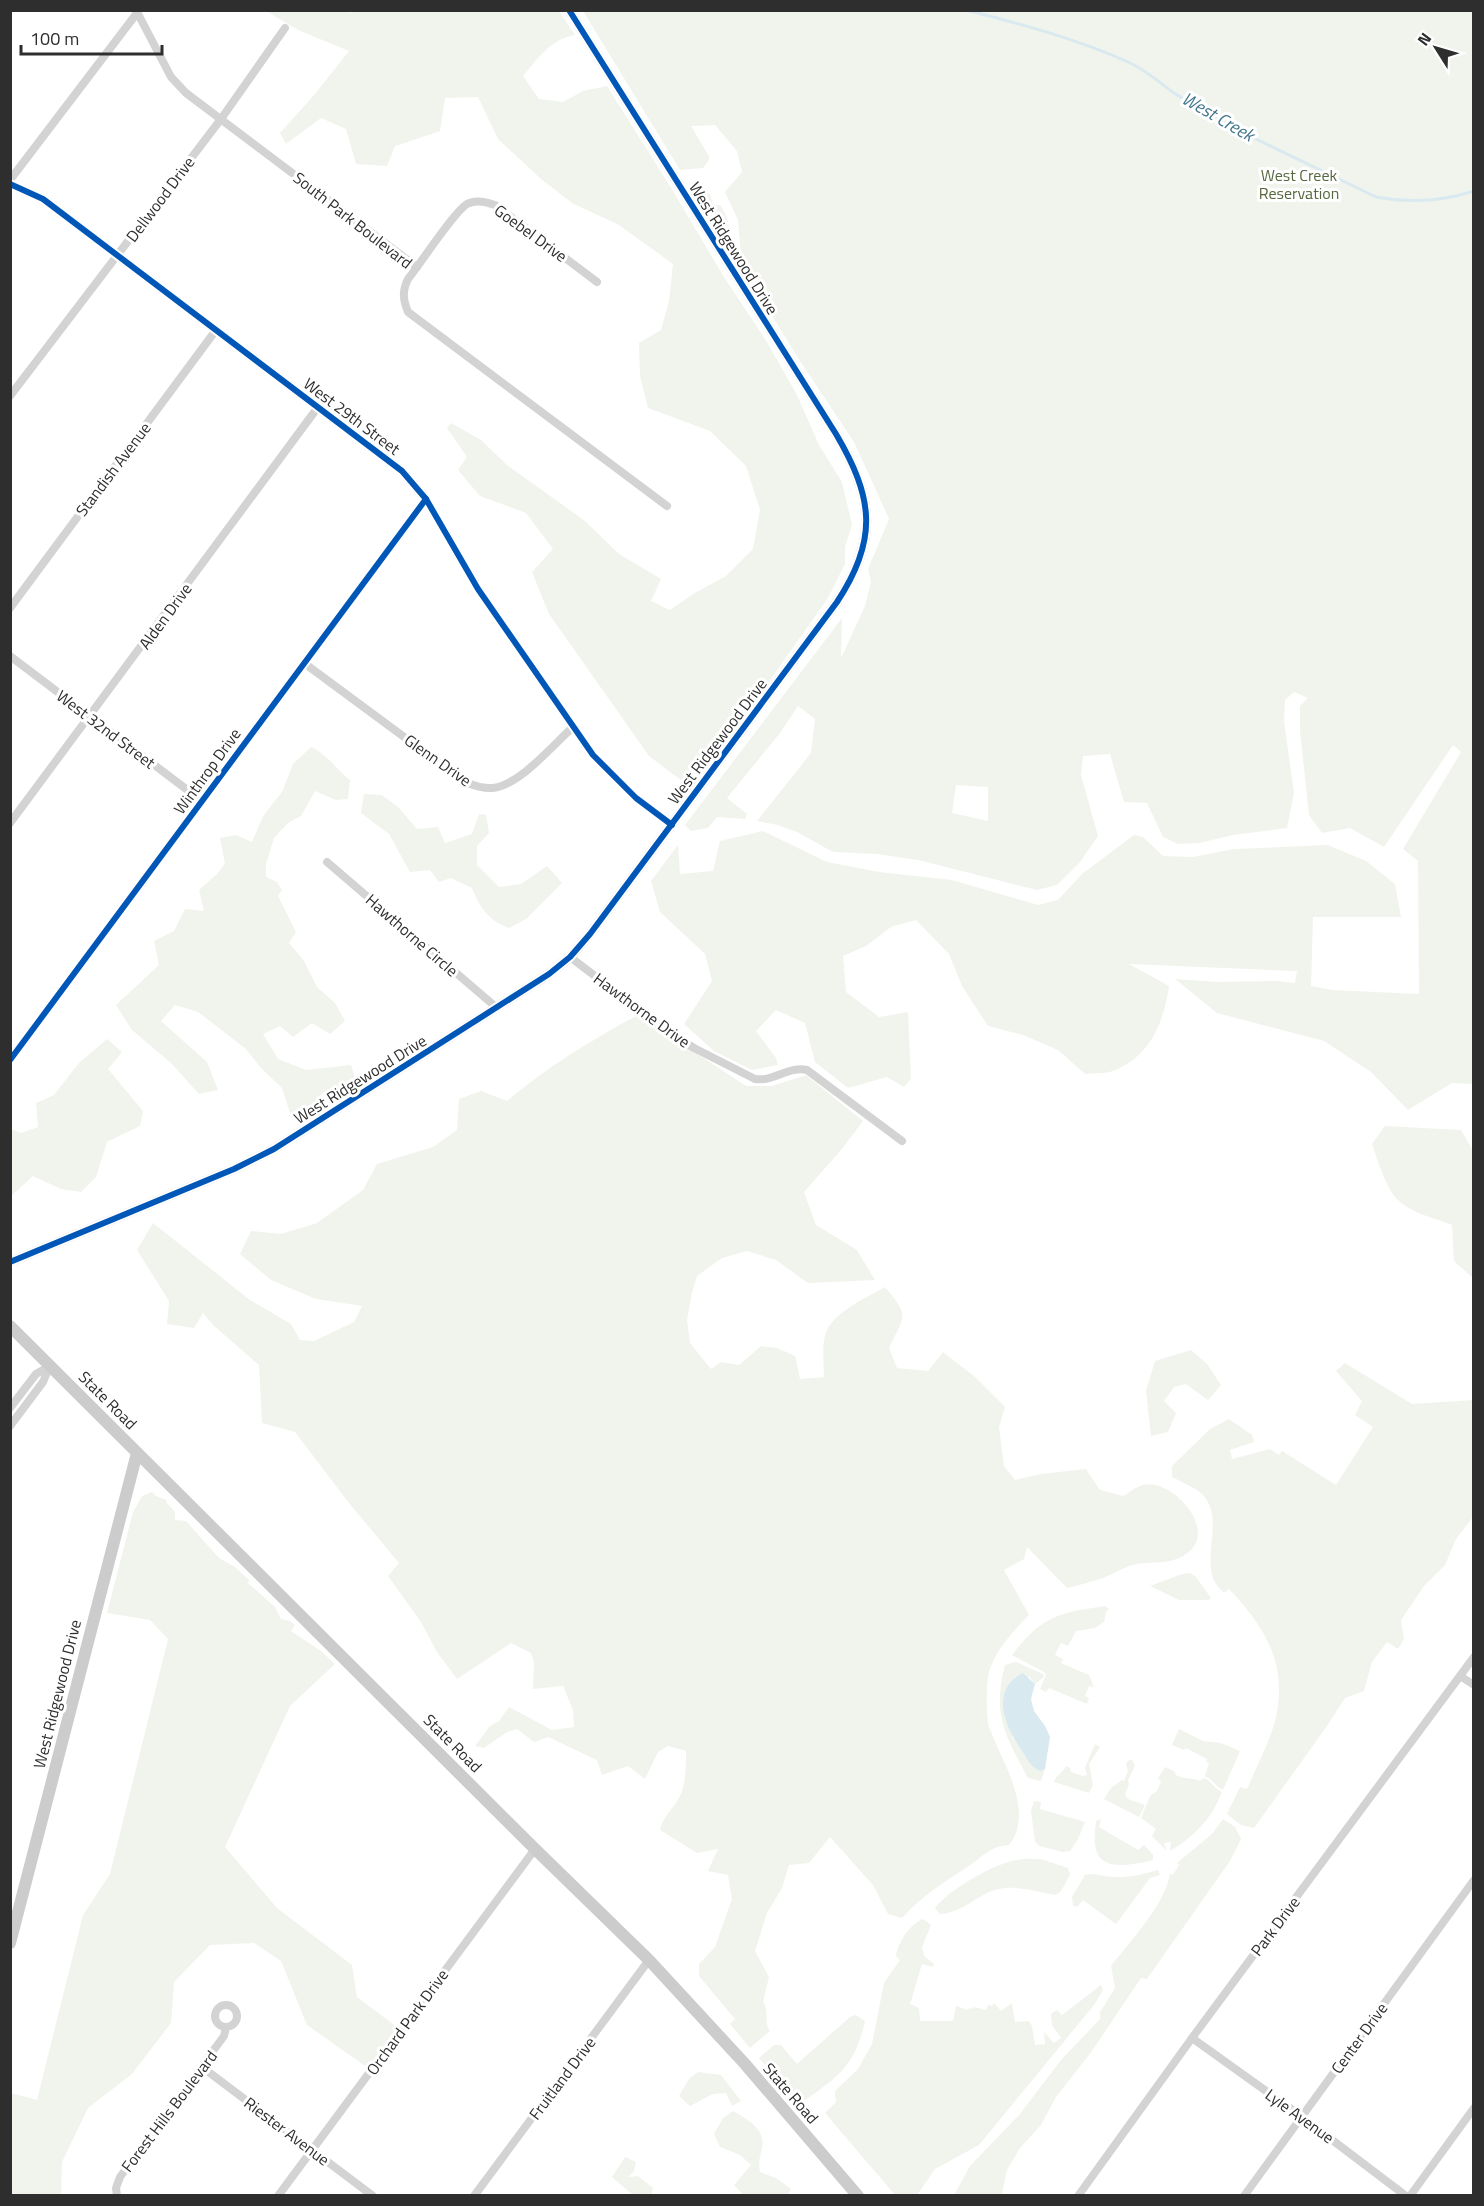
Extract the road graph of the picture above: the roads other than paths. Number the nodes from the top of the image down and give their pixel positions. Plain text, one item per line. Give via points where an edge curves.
1 (570, 10) edge
2 (137, 12) edge
3 (285, 28) dead end
4 (221, 119) junction
5 (10, 180) edge
6 (10, 184) edge
7 (117, 254) junction
8 (417, 267) junction
9 (597, 282) dead end
10 (216, 330) junction
11 (10, 396) edge
12 (318, 407) junction
13 (426, 499) junction
14 (668, 506) dead end
15 (10, 608) edge
16 (10, 656) edge
17 (304, 663) junction
18 (91, 717) junction
19 (573, 726) junction
20 (202, 801) junction
21 (10, 823) edge
22 (672, 825) junction
23 (327, 862) dead end
24 (570, 957) junction
25 (497, 1008) junction
26 (10, 1060) edge
27 (902, 1141) dead end
28 (10, 1262) edge
29 (10, 1326) edge
30 (50, 1365) junction
31 (10, 1408) edge
32 (10, 1426) edge
33 (137, 1453) junction
34 (1473, 1657) edge
35 (1460, 1676) junction
36 (1473, 1685) edge
37 (535, 1849) junction
38 (1473, 1880) edge
39 (10, 1943) edge
40 (649, 1960) junction
41 (226, 2027) dead end
42 (1192, 2038) junction
43 (202, 2067) junction
44 (1473, 2108) edge
45 (1301, 2116) junction
46 (313, 2150) junction
47 (117, 2196) edge
48 (278, 2196) edge
49 (373, 2196) edge
50 (474, 2196) edge
51 (858, 2196) edge
52 (1078, 2196) edge
53 (1244, 2196) edge
54 (1408, 2196) edge

1 - 22 street, West Ridgewood Drive via 836,434 857,474 865,503 863,548 854,575
2 - 4 street, South Park Boulevard via 171,77
2 - 5 street
3 - 4 street, Dellwood Drive
4 - 7 street, Dellwood Drive
4 - 8 street, South Park Boulevard
6 - 7 street, West 29th Street via 43,199
7 - 10 street, West 29th Street
7 - 11 street, Dellwood Drive
8 - 9 street, Goebel Drive via 468,203 484,201 495,205
8 - 14 street, South Park Boulevard via 404,288 403,301 408,312
10 - 12 street, West 29th Street
10 - 15 street, Standish Avenue
12 - 13 street, West 29th Street via 402,471
12 - 18 street, Alden Drive
13 - 17 street, Winthrop Drive
13 - 19 street, West 29th Street via 478,589
16 - 18 street, West 32nd Street
17 - 19 street, Glenn Drive via 477,787 508,783
17 - 20 street, Winthrop Drive
18 - 20 street, West 32nd Street
18 - 21 street, Alden Drive
19 - 22 street, West 29th Street via 615,779
20 - 26 street, Winthrop Drive
22 - 24 street, West Ridgewood Drive
23 - 25 street, Hawthorne Circle
24 - 25 street, West Ridgewood Drive
24 - 27 street, Hawthorne Drive via 694,1048 763,1080 795,1068 807,1070
25 - 28 street, West Ridgewood Drive via 246,1164
29 - 30 main road, State Road
30 - 31 street via 36,1374
30 - 32 street via 43,1382
30 - 33 main road, State Road
33 - 37 main road, State Road
33 - 39 main road, West Ridgewood Drive
34 - 35 street, Park Drive
35 - 36 street
35 - 42 street, Park Drive
37 - 40 main road, State Road
37 - 46 street, Orchard Park Drive
38 - 45 street, Center Drive
40 - 50 street, Fruitland Drive
40 - 51 main road, State Road
41 - 43 street, Forest Hills Boulevard
42 - 45 street, Lyle Avenue
42 - 52 street, Park Drive
43 - 46 street, Riester Avenue
43 - 47 street, Forest Hills Boulevard via 120,2177
44 - 54 street
45 - 53 street, Center Drive
45 - 54 street, Lyle Avenue
46 - 48 street, Orchard Park Drive
46 - 49 street, Riester Avenue

